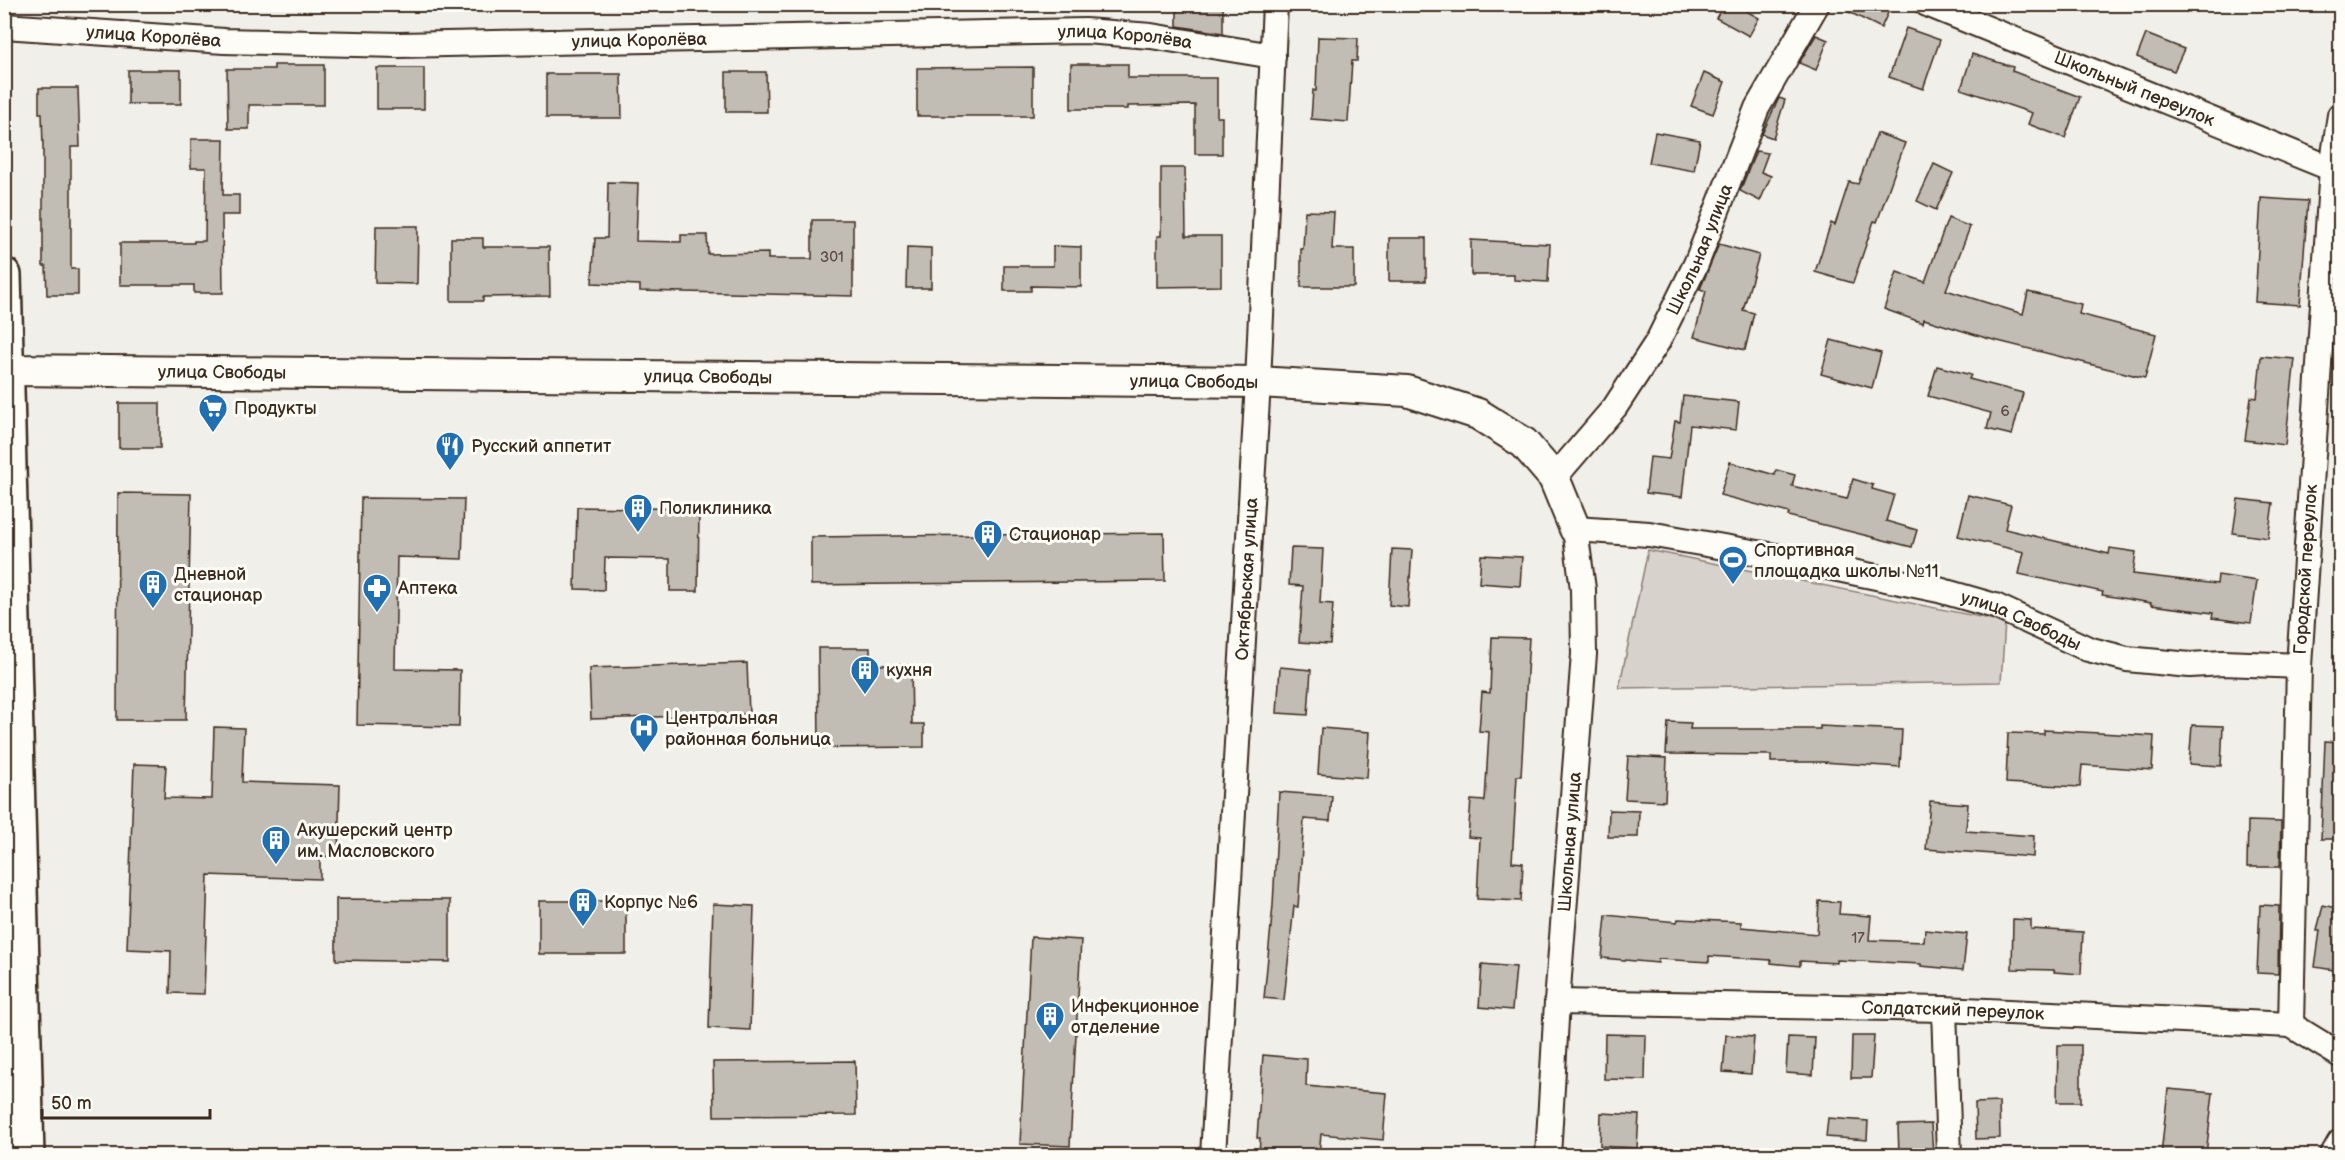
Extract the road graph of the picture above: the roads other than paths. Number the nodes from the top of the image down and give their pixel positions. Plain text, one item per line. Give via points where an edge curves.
1 (1275, 4) edge
2 (1817, 4) edge
3 (1927, 4) edge
4 (4, 26) edge
5 (1273, 56) junction
6 (2340, 115) edge
7 (2336, 170) edge
8 (4, 275) edge
9 (8, 370) junction
10 (1258, 382) junction
11 (1554, 478) junction
12 (1575, 529) junction
13 (2299, 666) junction
14 (1557, 1002) junction
15 (1944, 1009) junction
16 (2291, 1025) junction
17 (2340, 1054) edge
18 (2340, 1143) edge
19 (27, 1155) edge
20 (1213, 1155) edge
21 (1548, 1155) edge
22 (1948, 1155) edge
23 (2332, 1155) edge

1 - 5 street, Октябрьская улица
2 - 11 street, Школьная улица via 1757,108 1696,264 1658,341 1615,407
3 - 7 street, Школьный переулок
4 - 5 street, улица Королёва via 224,41 399,45 1085,31 1151,36
5 - 10 street, Октябрьская улица
6 - 7 street, Городской переулок
7 - 13 street, Городской переулок
8 - 9 highway
9 - 10 street, улица Свободы
9 - 19 highway
10 - 11 street, улица Свободы via 1407,391 1478,414 1524,443
10 - 20 street, Октябрьская улица
11 - 12 street, улица Свободы
12 - 13 street, улица Свободы via 1649,534 1775,555 1939,590 1995,606 2088,649 2127,659 2190,665
12 - 14 street, Школьная улица via 1583,590 1584,654
13 - 16 street, Городской переулок
14 - 15 street, Солдатский переулок
14 - 21 street, Школьная улица
15 - 16 street, Солдатский переулок
15 - 22 street
16 - 17 street, Солдатский переулок
18 - 23 street

